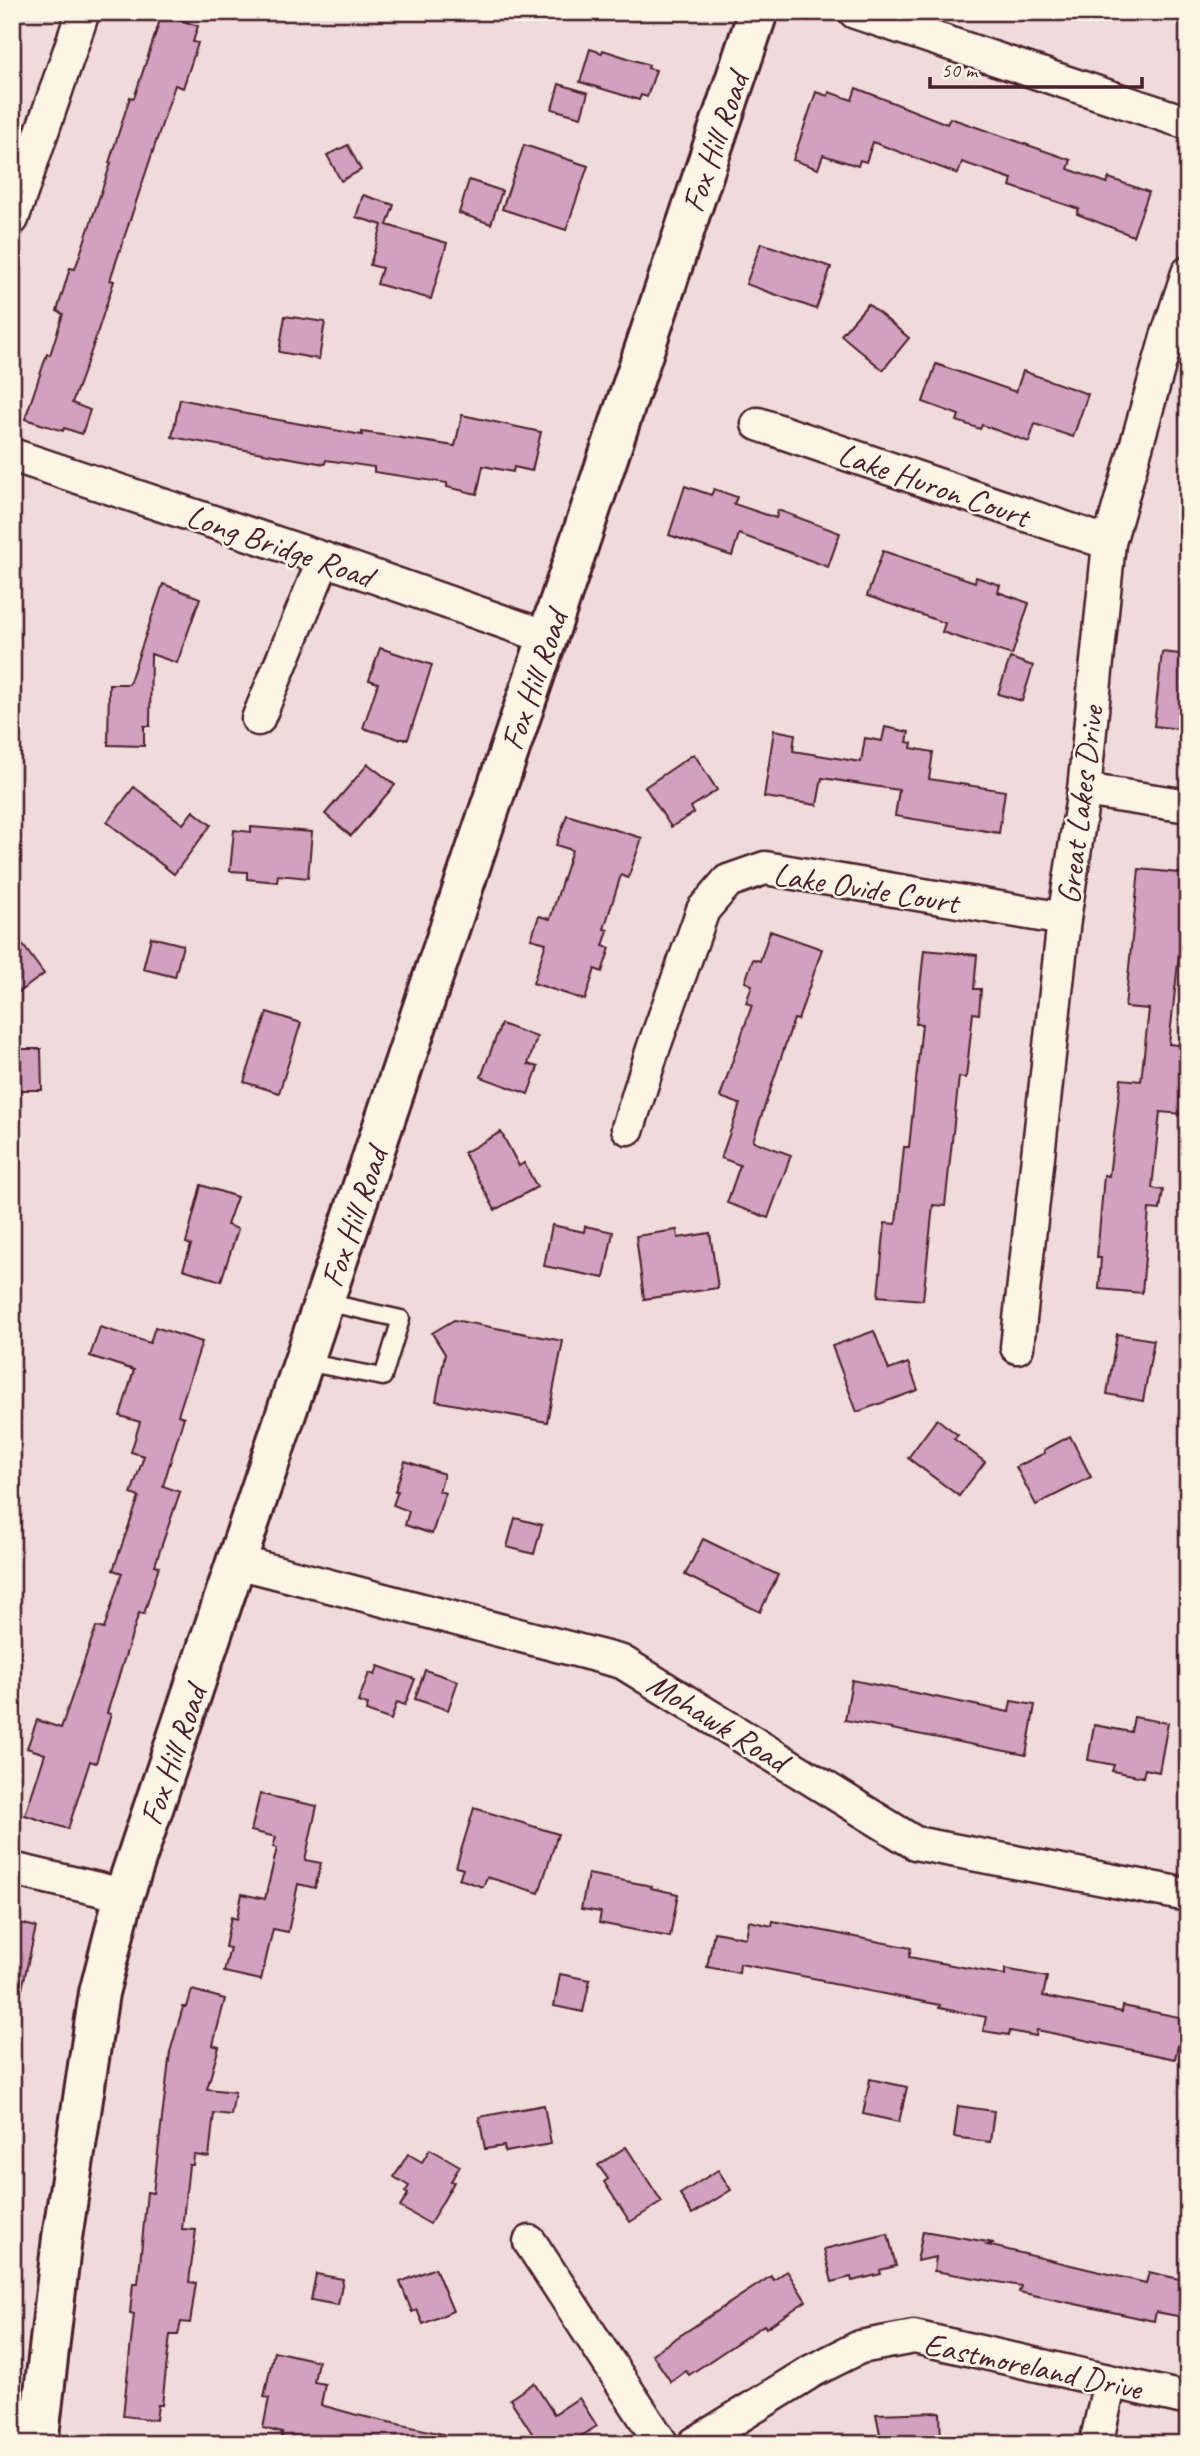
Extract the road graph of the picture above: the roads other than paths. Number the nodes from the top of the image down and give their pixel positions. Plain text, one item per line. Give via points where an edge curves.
1 (83, 12) edge
2 (758, 12) edge
3 (855, 12) edge
4 (1188, 123) edge
5 (12, 219) edge
6 (1188, 273) edge
7 (758, 424) dead end
8 (12, 455) edge
9 (1109, 543) junction
10 (324, 559) junction
11 (547, 638) junction
12 (258, 719) dead end
13 (1084, 790) junction
14 (1188, 806) edge
15 (1064, 919) junction
16 (628, 1128) dead end
17 (325, 1301) junction
18 (1017, 1347) dead end
19 (304, 1363) junction
20 (237, 1562) junction
21 (12, 1869) edge
22 (124, 1895) junction
23 (1188, 1895) edge
24 (530, 2242) dead end
25 (1110, 2382) junction
26 (1188, 2399) edge
27 (38, 2444) edge
28 (662, 2444) edge
29 (694, 2444) edge
30 (1096, 2444) edge

1 - 5 street
2 - 11 main road, Fox Hill Road
3 - 4 street
6 - 9 street, Great Lakes Drive
7 - 9 street, Lake Huron Court
8 - 10 street, Long Bridge Road
9 - 13 street, Great Lakes Drive
10 - 11 street, Long Bridge Road
10 - 12 street
11 - 17 main road, Fox Hill Road
13 - 14 street
13 - 15 street, Great Lakes Drive
15 - 16 street, Lake Ovide Court via 765,868 728,881 703,910
15 - 18 street, Great Lakes Drive
17 - 19 main road, Fox Hill Road
17 - 19 lane via 401,1319 383,1377
19 - 20 main road, Fox Hill Road
20 - 22 main road, Fox Hill Road
20 - 23 street, Mohawk Road via 622,1662 915,1843
21 - 22 street
22 - 27 main road, Fox Hill Road via 99,1993 62,2238
24 - 28 street
25 - 26 street, Eastmoreland Drive
25 - 29 street, Eastmoreland Drive via 914,2337 860,2347
25 - 30 street

